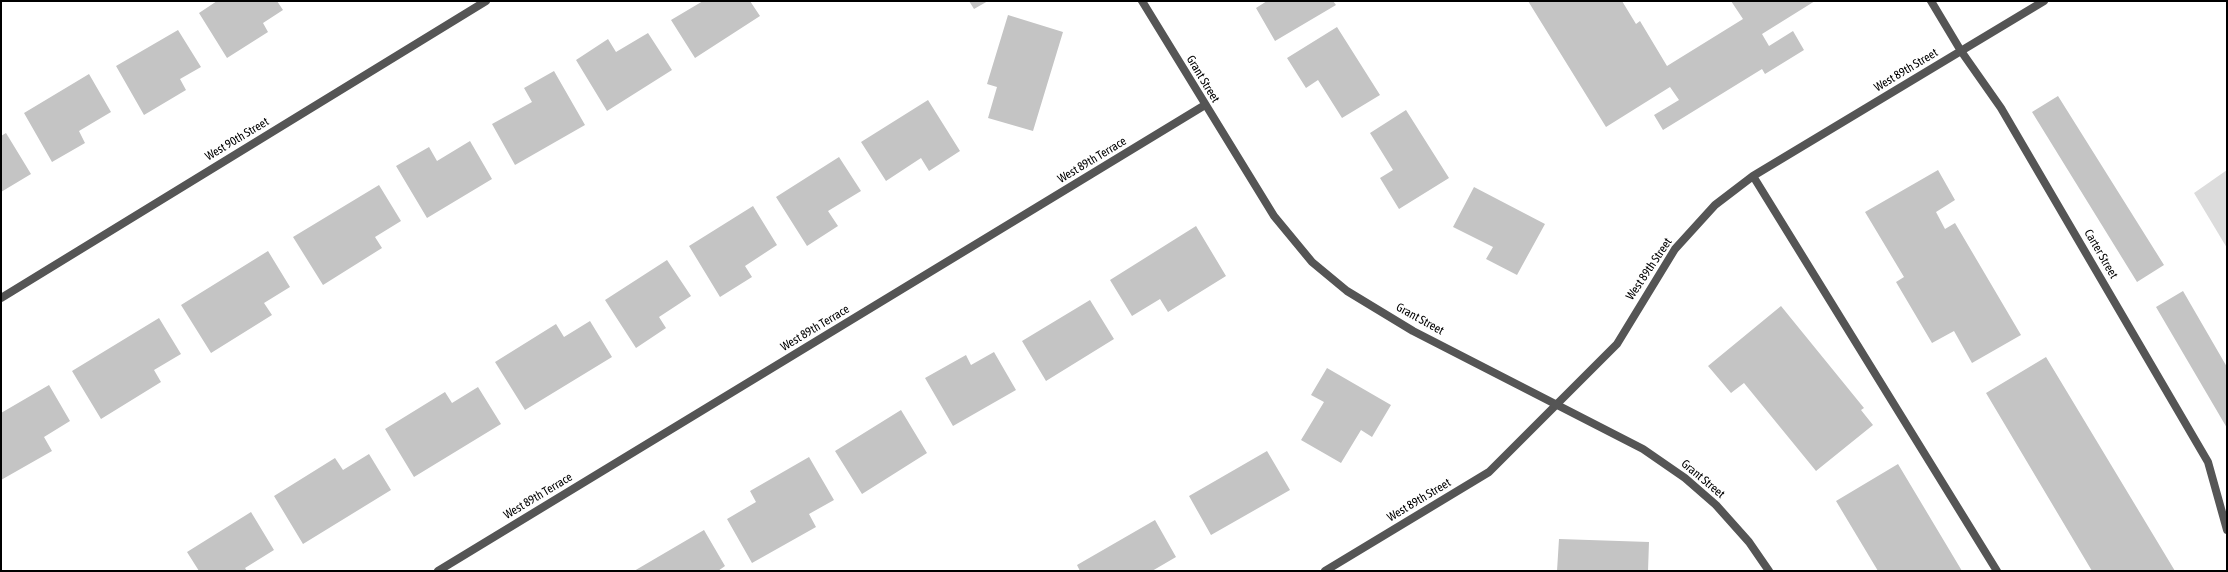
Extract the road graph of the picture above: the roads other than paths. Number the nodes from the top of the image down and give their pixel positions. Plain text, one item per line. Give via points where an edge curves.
1 (486, 1) edge
2 (1142, 1) edge
3 (1931, 1) edge
4 (2044, 1) edge
5 (1961, 51) junction
6 (1205, 105) junction
7 (1753, 176) junction
8 (1, 298) edge
9 (1557, 404) junction
10 (2227, 530) edge
11 (438, 571) edge
12 (1325, 571) edge
13 (1768, 571) edge
14 (1997, 571) edge

1 - 8 street, West 90th Street
2 - 6 street, Grant Street
3 - 5 street, Carter Street
4 - 5 street, West 89th Street
5 - 7 street, West 89th Street
5 - 10 street, Carter Street via 2002,108 2208,462
6 - 9 street, Grant Street via 1274,216 1312,262 1347,291 1413,330
6 - 11 street, West 89th Terrace
7 - 9 street, West 89th Street via 1715,205 1675,249 1617,344
7 - 14 street
9 - 12 street, West 89th Street via 1488,472
9 - 13 street, Grant Street via 1643,449 1685,478 1720,510 1749,542

